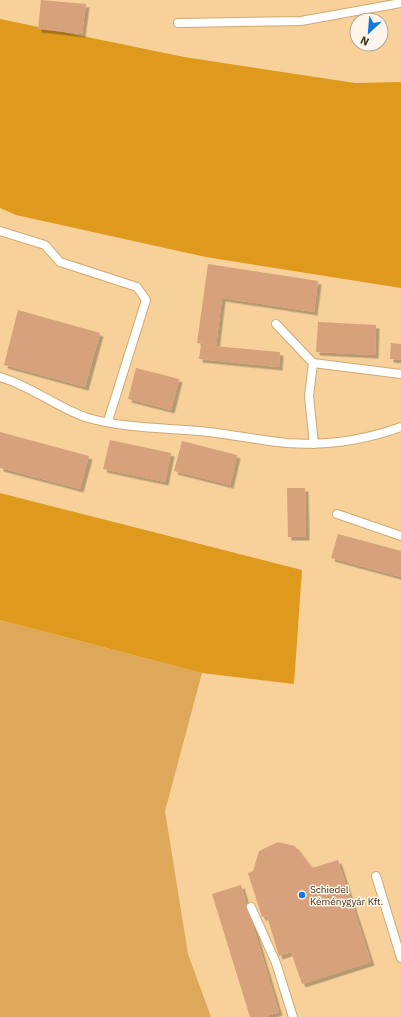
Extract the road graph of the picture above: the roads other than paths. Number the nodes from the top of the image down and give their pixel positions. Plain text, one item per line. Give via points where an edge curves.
1 (401, 3) edge
2 (178, 23) dead end
3 (0, 231) edge
4 (276, 324) dead end
5 (313, 363) junction
6 (401, 374) edge
7 (0, 377) edge
8 (108, 421) junction
9 (401, 427) edge
10 (314, 444) junction
11 (338, 514) dead end
12 (401, 536) edge
13 (376, 876) dead end
14 (251, 907) dead end
15 (401, 958) edge
16 (293, 1017) edge

1 - 2 lane via 301,21
3 - 8 lane via 45,245 60,262 137,287 146,300
4 - 5 lane
5 - 6 lane
5 - 10 lane via 309,396
7 - 8 lane via 88,418
8 - 10 lane
9 - 10 lane via 366,438
11 - 12 lane
13 - 15 lane
14 - 16 lane via 276,963

